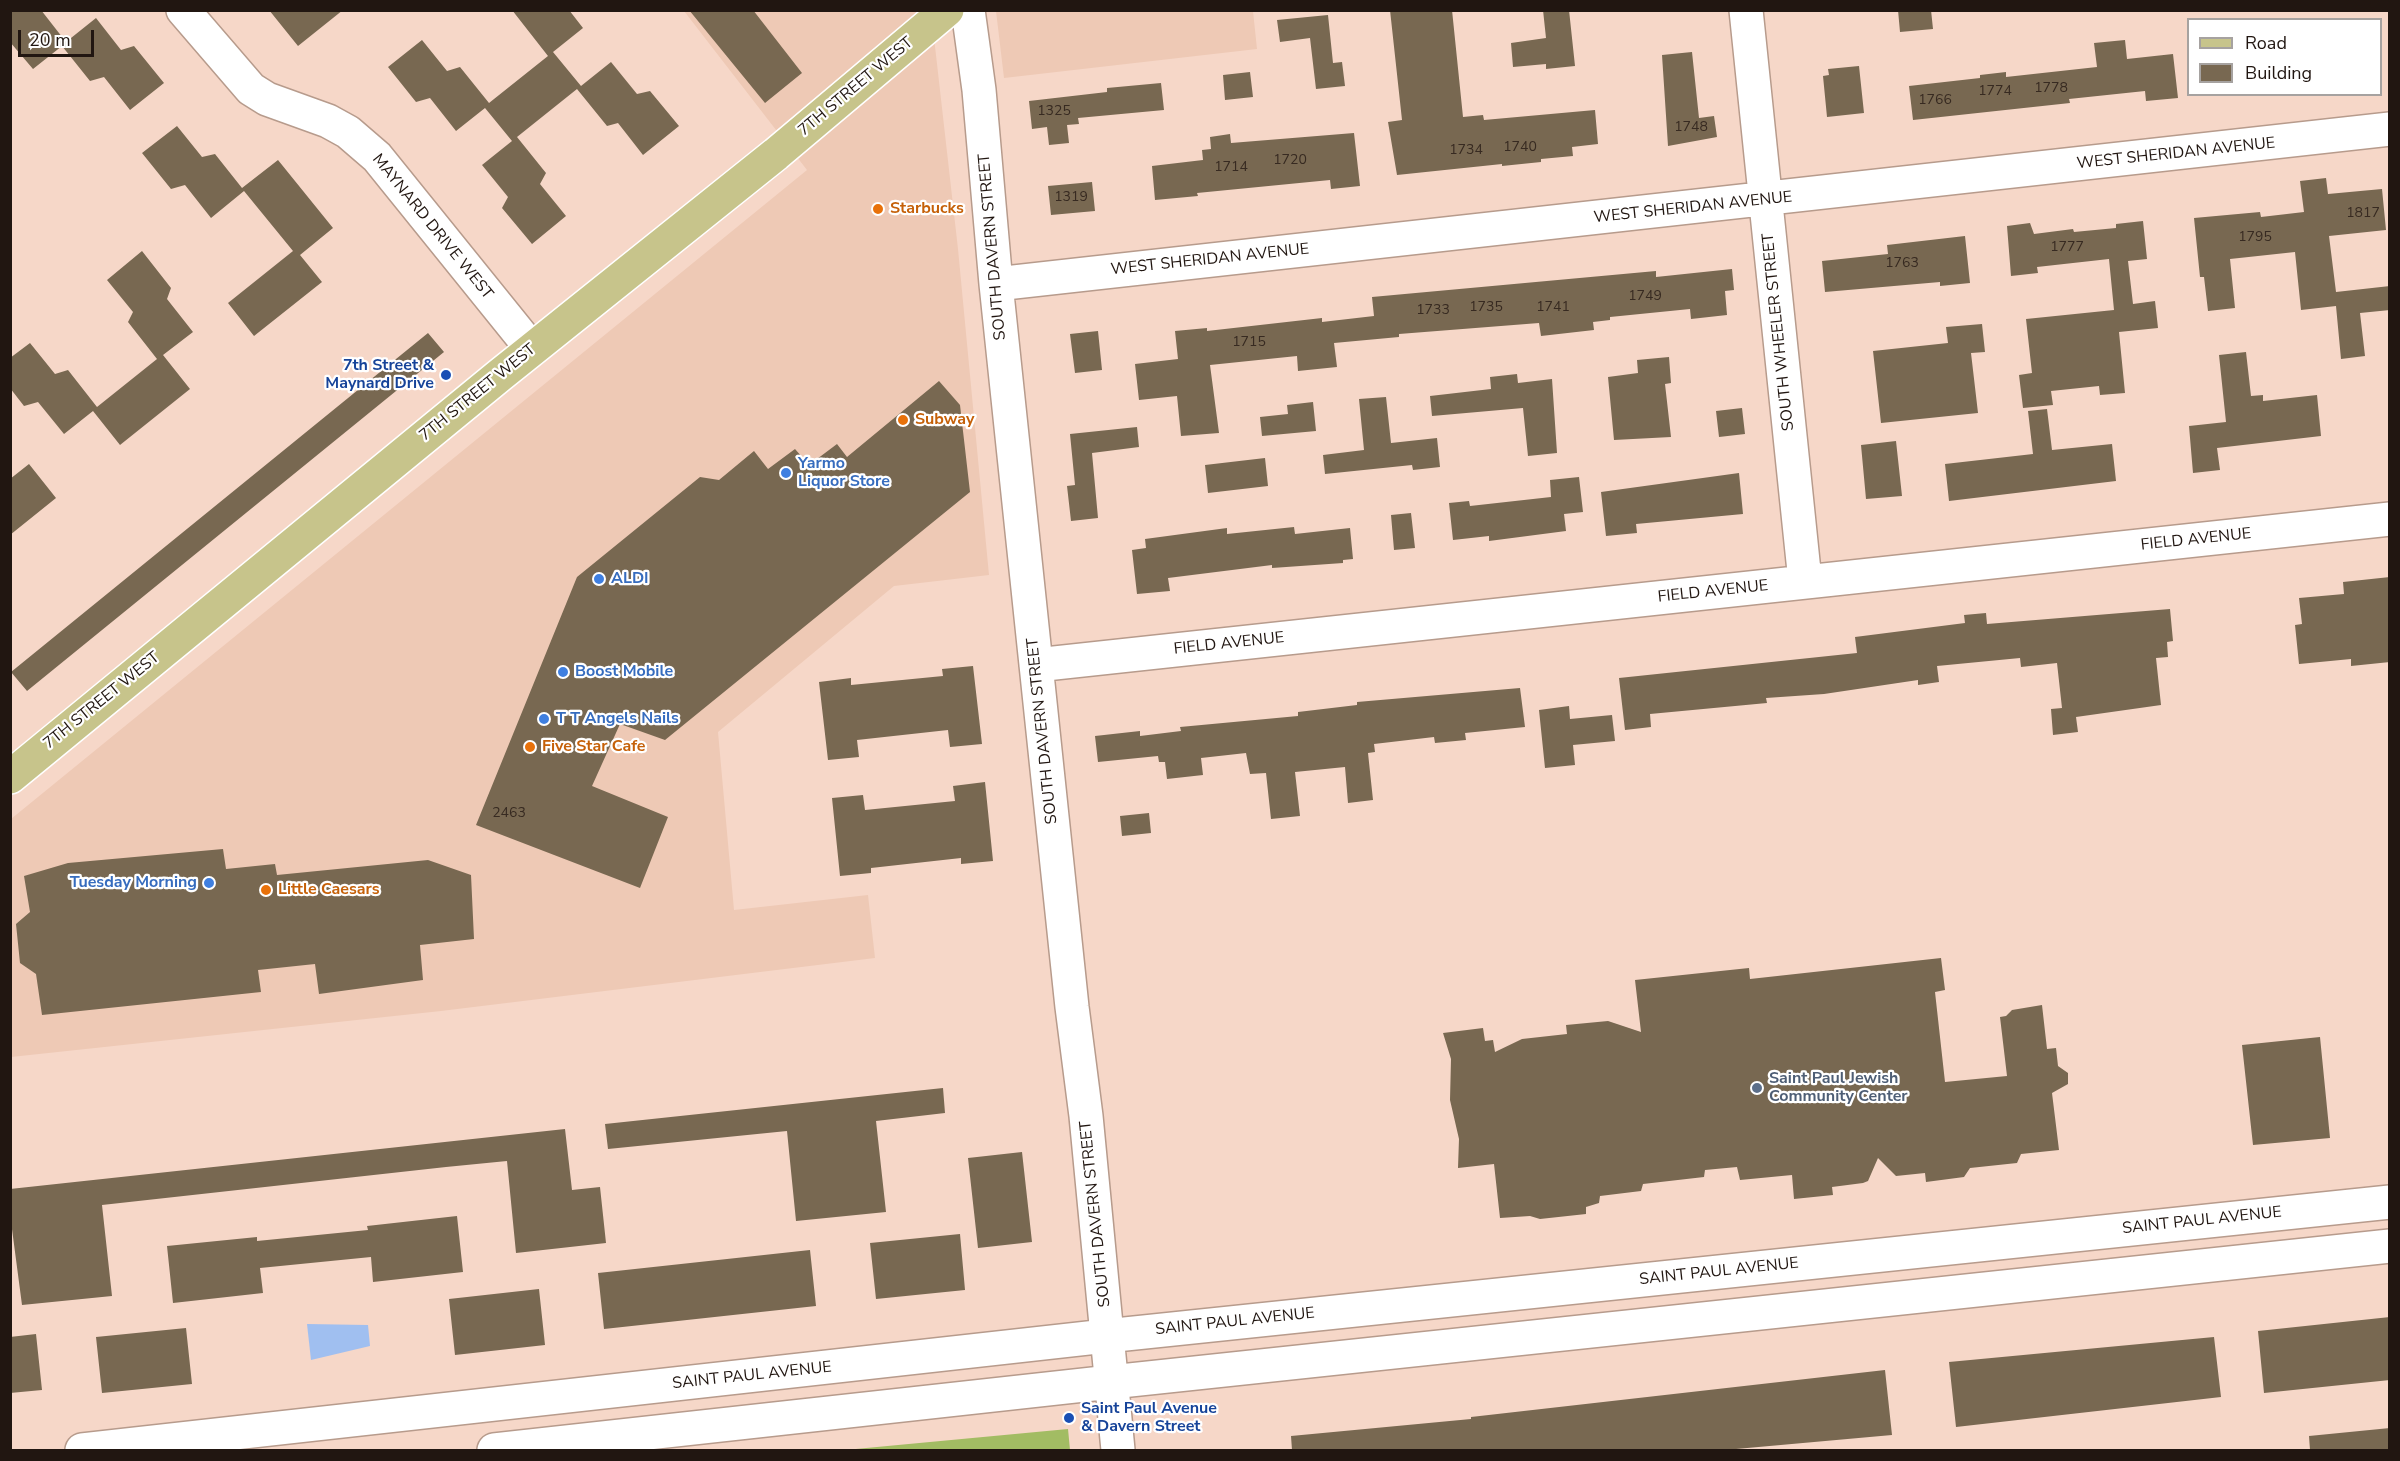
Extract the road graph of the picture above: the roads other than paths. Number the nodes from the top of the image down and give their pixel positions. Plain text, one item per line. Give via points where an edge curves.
1 (183, 10) edge
2 (947, 10) edge
3 (968, 10) edge
4 (1746, 10) edge
5 (2390, 129) edge
6 (1766, 200) junction
7 (996, 284) junction
8 (532, 349) junction
9 (2390, 519) edge
10 (1805, 581) junction
11 (1036, 665) junction
12 (10, 777) edge
13 (2390, 1202) edge
14 (2390, 1246) edge
15 (1106, 1336) junction
16 (1111, 1382) junction
17 (82, 1450) edge
18 (494, 1450) edge
19 (1119, 1450) edge

1 - 8 street, MAYNARD DRIVE WEST via 250,89 328,121 377,157
2 - 8 main road, 7TH STREET WEST via 776,154
3 - 7 street, SOUTH DAVERN STREET
4 - 6 street, SOUTH WHEELER STREET
5 - 6 street, WEST SHERIDAN AVENUE
6 - 7 street, WEST SHERIDAN AVENUE
6 - 10 street, SOUTH WHEELER STREET
7 - 11 street, SOUTH DAVERN STREET
8 - 12 main road, 7TH STREET WEST
9 - 10 street, FIELD AVENUE
10 - 11 street, FIELD AVENUE
11 - 15 street, SOUTH DAVERN STREET
13 - 15 street, SAINT PAUL AVENUE
14 - 16 street
15 - 16 street, SOUTH DAVERN STREET
15 - 17 street, SAINT PAUL AVENUE
16 - 18 street
16 - 19 street, SOUTH DAVERN STREET

